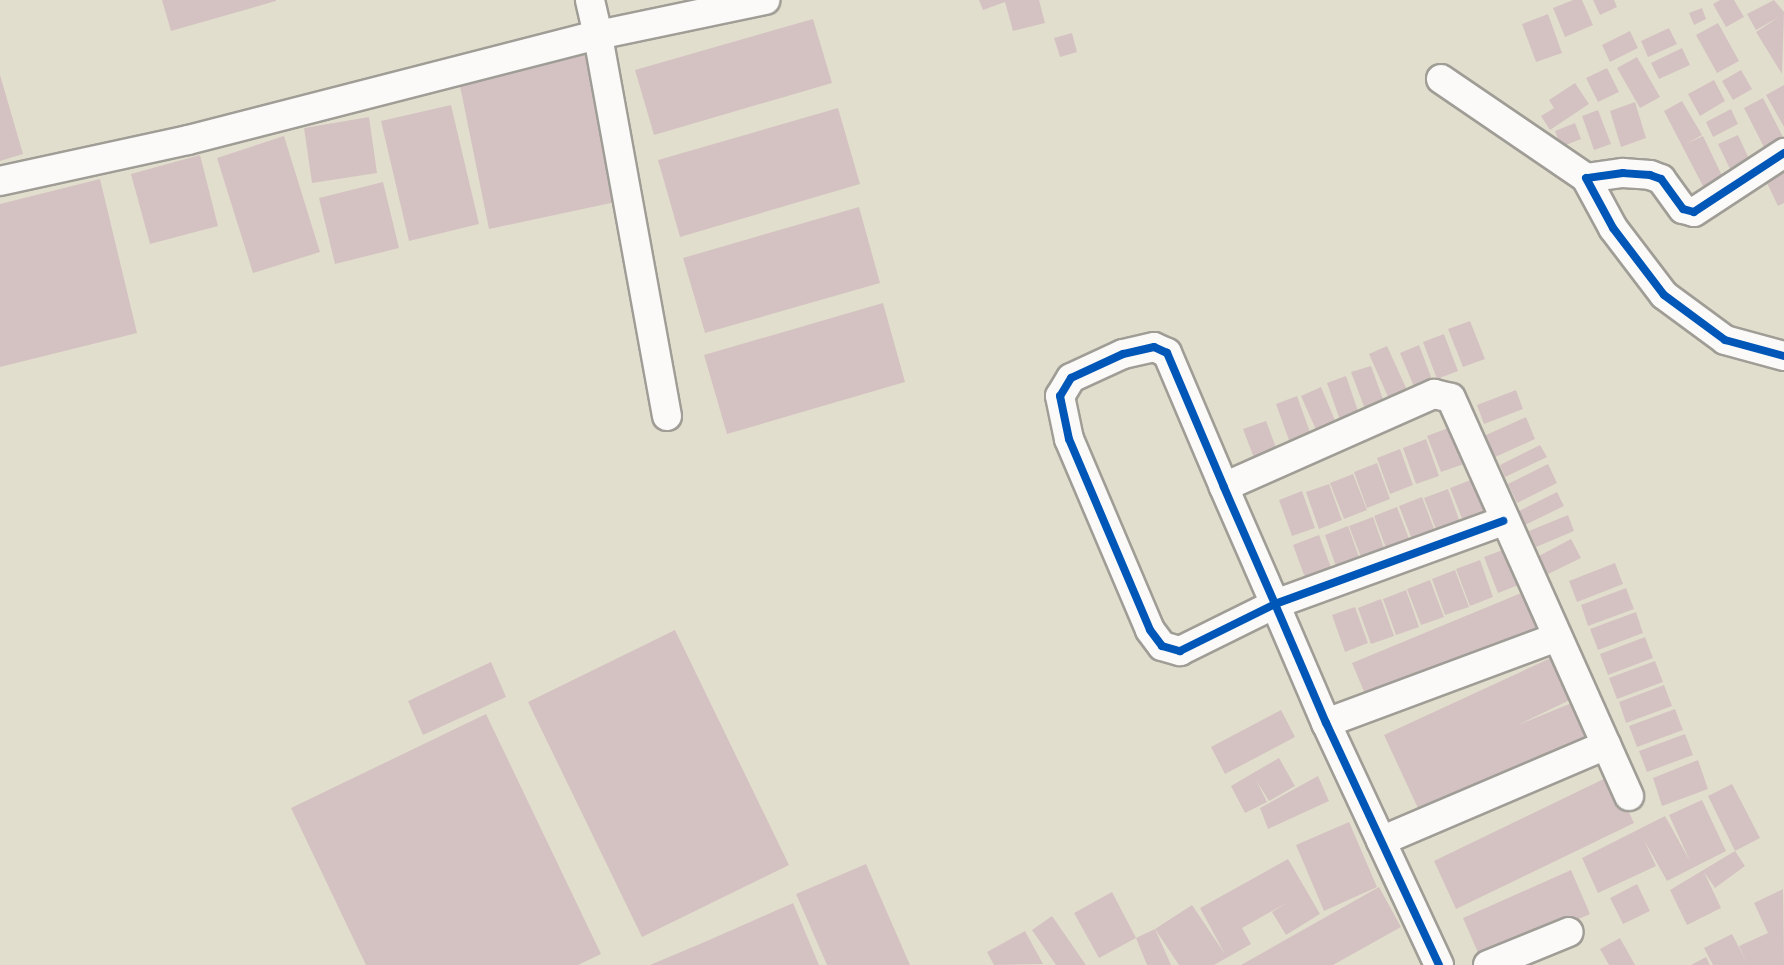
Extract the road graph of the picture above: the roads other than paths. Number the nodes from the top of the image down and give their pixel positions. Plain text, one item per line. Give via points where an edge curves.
1 (590, 0) edge
2 (765, 0) edge
3 (598, 35) junction
4 (1441, 79) dead end
5 (1784, 153) edge
6 (1586, 178) junction
7 (0, 181) edge
8 (1784, 356) edge
9 (668, 416) dead end
10 (1224, 487) junction
11 (1503, 521) junction
12 (1275, 604) junction
13 (1557, 637) junction
14 (1326, 723) junction
15 (1606, 745) junction
16 (1629, 796) dead end
17 (1381, 841) junction
18 (1569, 933) dead end
19 (1439, 965) edge
20 (1488, 965) edge

1 - 3 street
2 - 3 street
3 - 7 street via 188,140
3 - 9 street
4 - 6 street
5 - 6 street via 1694,212 1683,208 1660,179 1650,175 1623,173
6 - 8 street via 1613,228 1664,295 1725,340
10 - 11 street via 1441,393 1451,398 1459,413
10 - 12 street
10 - 12 street via 1167,353 1154,347 1123,354 1071,378 1060,396 1069,439 1150,630 1162,646 1180,651
11 - 12 street
11 - 13 street
12 - 14 street
13 - 14 street
13 - 15 street
14 - 17 street
15 - 16 street
15 - 17 street
17 - 19 street
18 - 20 street

